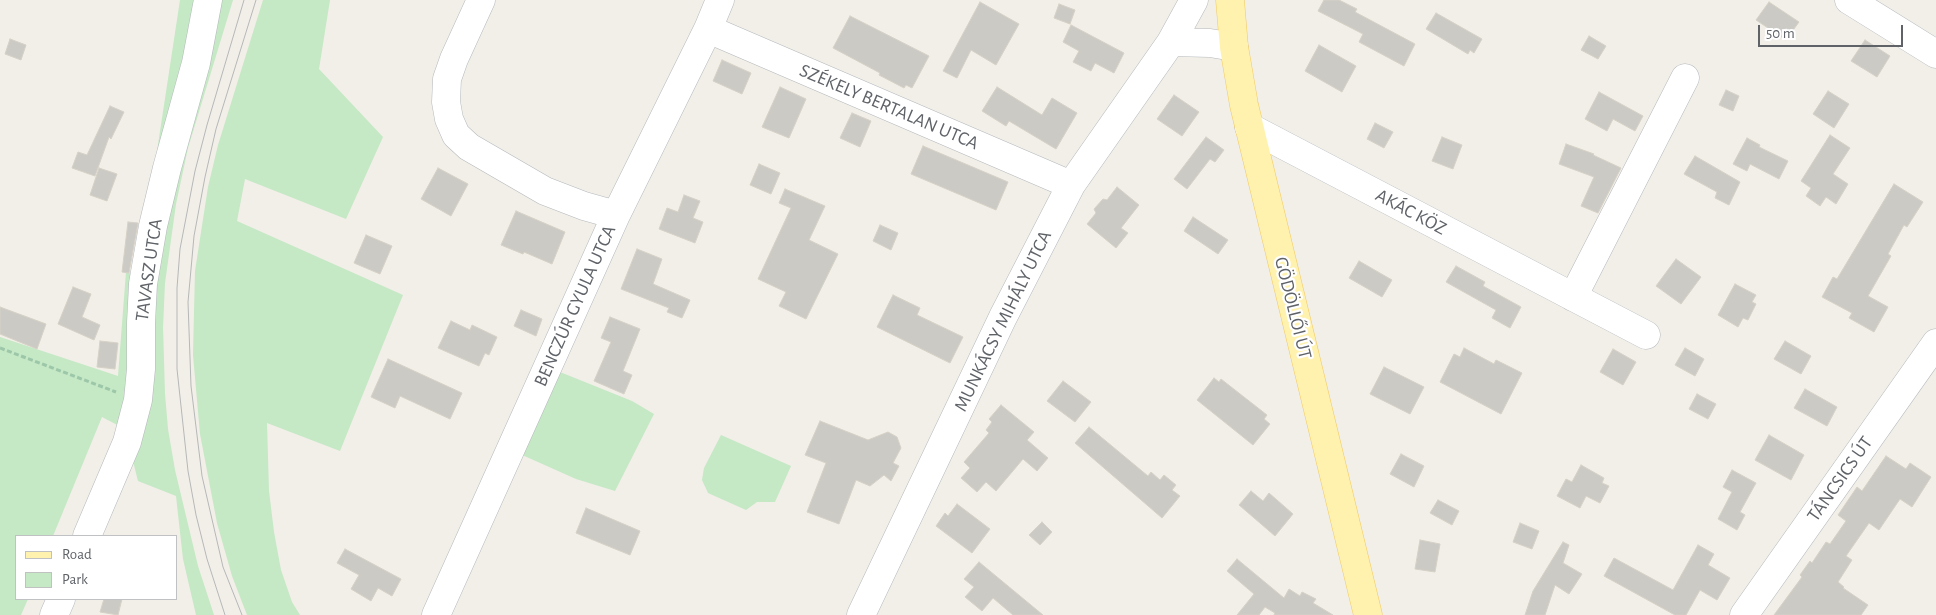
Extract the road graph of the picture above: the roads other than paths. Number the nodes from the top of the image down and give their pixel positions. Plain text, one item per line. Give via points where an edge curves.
1 (208, 0) edge
2 (481, 0) edge
3 (720, 0) edge
4 (1194, 0) edge
5 (1230, 0) edge
6 (1849, 0) edge
7 (708, 28) junction
8 (1171, 42) junction
9 (1234, 47) junction
10 (1936, 54) edge
11 (1684, 78) dead end
12 (1249, 128) junction
13 (1071, 184) junction
14 (616, 215) junction
15 (1573, 297) junction
16 (1646, 335) dead end
17 (1936, 343) edge
18 (87, 535) edge
19 (61, 600) edge
20 (54, 615) edge
21 (436, 615) edge
22 (861, 615) edge
23 (1368, 615) edge
24 (1744, 615) edge

1 - 18 street, TAVASZ UTCA via 196,63 167,168 148,255 142,294 138,400 127,442
2 - 14 street via 447,79 446,102 456,135 469,147 545,191
3 - 7 street, BENCZÚR GYULA UTCA
4 - 8 street, MUNKÁCSY MIHÁLY UTCA
5 - 9 main road, GÖDÖLLŐI ÚT
6 - 10 street
7 - 13 street, SZÉKELY BERTALAN UTCA
7 - 14 street, BENCZÚR GYULA UTCA
8 - 9 street
8 - 13 street, MUNKÁCSY MIHÁLY UTCA
9 - 12 main road, GÖDÖLLŐI ÚT
11 - 15 street
12 - 15 street, AKÁC KÖZ
12 - 23 main road, GÖDÖLLŐI ÚT
13 - 22 street, MUNKÁCSY MIHÁLY UTCA via 1003,316
14 - 21 street, BENCZÚR GYULA UTCA
15 - 16 street, AKÁC KÖZ
17 - 24 street, TÁNCSICS ÚT
19 - 20 street

